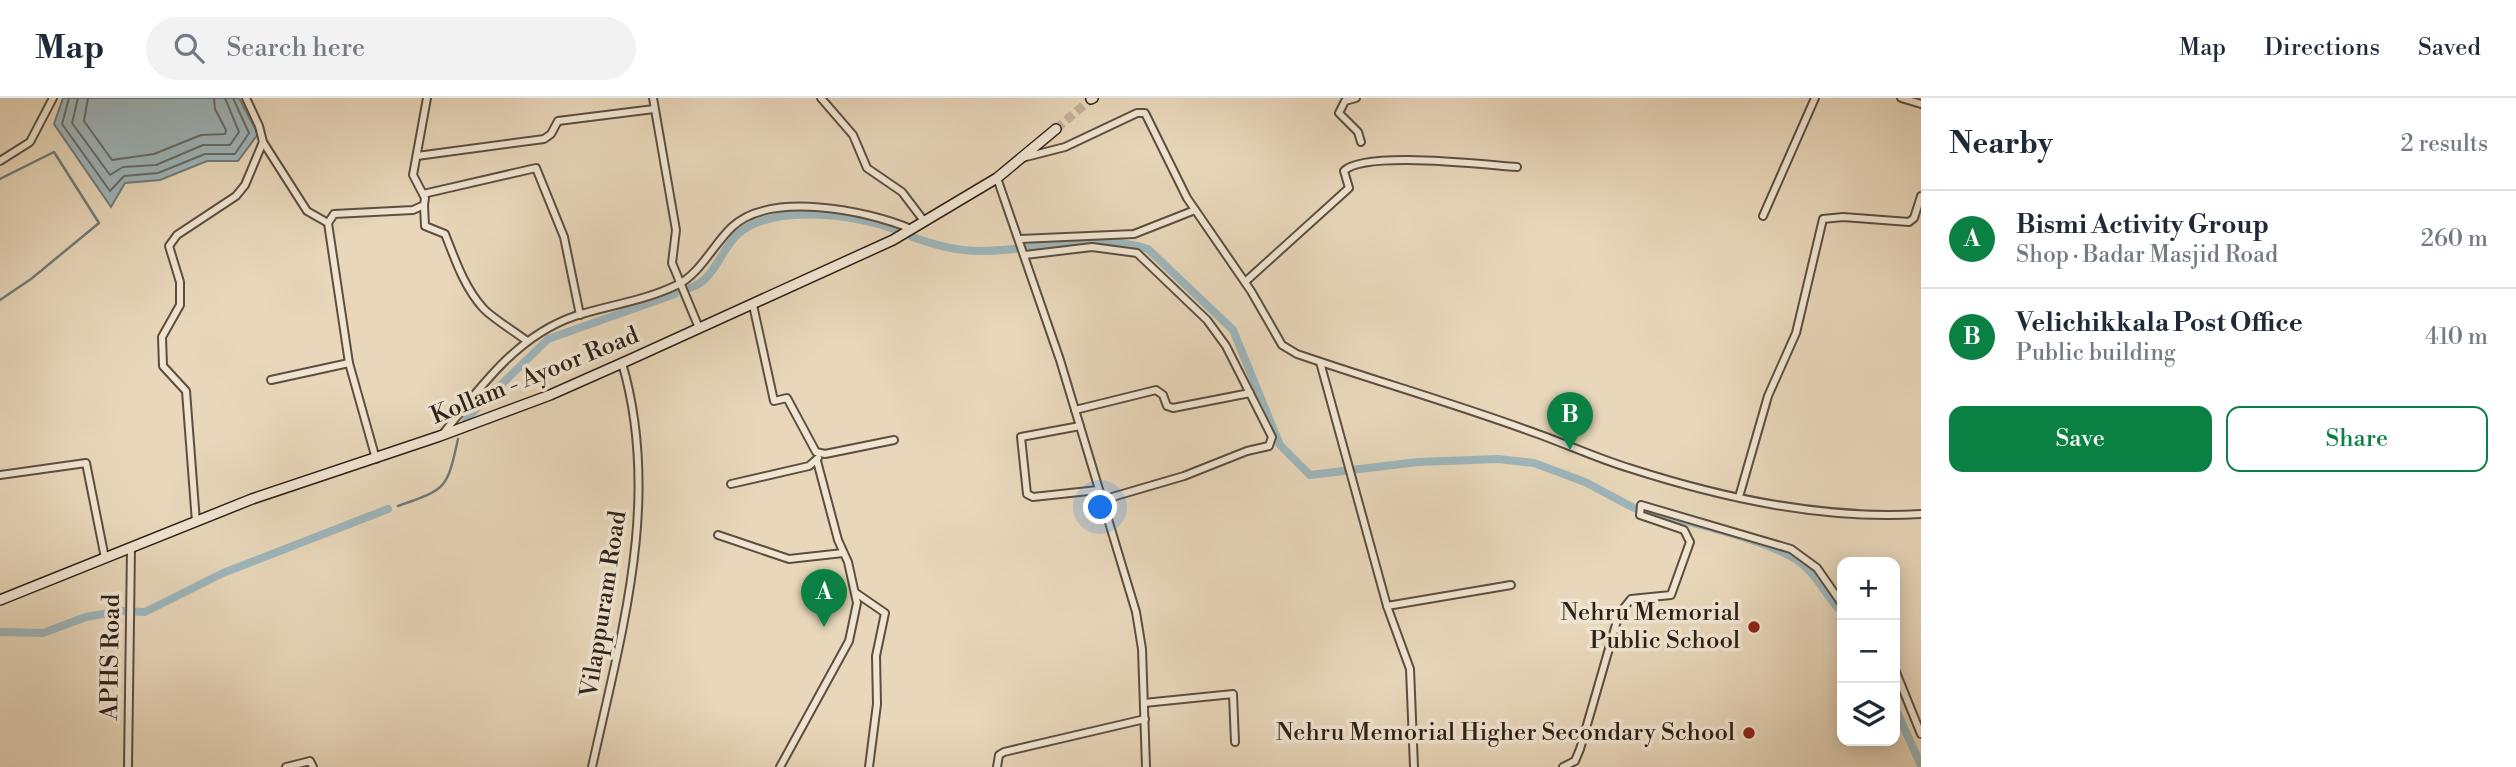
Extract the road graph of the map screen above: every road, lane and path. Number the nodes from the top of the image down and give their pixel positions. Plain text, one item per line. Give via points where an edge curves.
1 (53, 98) edge
2 (246, 98) edge
3 (427, 98) edge
4 (653, 98) edge
5 (821, 98) edge
6 (1356, 98) edge
7 (1815, 98) edge
8 (1901, 98) edge
9 (1921, 104) edge
10 (654, 109) junction
11 (1056, 129) tunnel mouth
12 (263, 142) junction
13 (1361, 142) dead end
14 (417, 156) junction
15 (1020, 158) junction
16 (0, 162) edge
17 (1517, 167) dead end
18 (997, 177) junction
19 (423, 194) junction
20 (1921, 196) edge
21 (424, 205) junction
22 (1195, 210) junction
23 (1763, 216) dead end
24 (924, 220) junction
25 (328, 223) junction
26 (911, 229) junction
27 (1020, 241) junction
28 (1024, 254) junction
29 (1245, 282) junction
30 (680, 284) junction
31 (753, 305) junction
32 (580, 314) junction
33 (699, 328) junction
34 (527, 341) junction
35 (1320, 362) junction
36 (349, 363) junction
37 (622, 363) junction
38 (271, 380) dead end
39 (1250, 393) junction
40 (1075, 410) junction
41 (1080, 426) junction
42 (440, 436) junction
43 (894, 440) dead end
44 (818, 458) junction
45 (376, 459) junction
46 (0, 475) edge
47 (731, 484) dead end
48 (1098, 490) junction
49 (1739, 497) junction
50 (1102, 500) junction
51 (1921, 514) edge
52 (196, 522) junction
53 (718, 535) dead end
54 (131, 548) junction
55 (843, 553) junction
56 (105, 558) junction
57 (1511, 585) dead end
58 (856, 593) junction
59 (1837, 597) edge
60 (0, 600) edge
61 (1387, 606) junction
62 (1900, 682) edge
63 (1144, 703) junction
64 (1145, 719) junction
65 (1921, 734) edge
66 (1235, 742) dead end
67 (128, 767) edge
68 (286, 767) edge
69 (313, 767) edge
70 (592, 767) edge
71 (780, 767) edge
72 (869, 767) edge
73 (997, 767) edge
74 (1146, 767) edge
75 (1414, 767) edge
76 (1563, 767) edge

1 - 16 street via 30,142
2 - 12 street
3 - 14 street
4 - 10 street
5 - 24 street via 853,135 866,168 902,192
6 - 13 street via 1345,102 1339,113 1358,132
7 - 23 street
8 - 9 street
10 - 14 street via 558,121 544,139
10 - 30 street via 675,222 673,263
11 - 15 main road, Kollam - Ayoor Road
12 - 25 street via 307,211
12 - 52 street via 236,196 169,246 180,282 180,305 162,337 163,366 186,391
14 - 19 street via 413,174
15 - 18 main road, Kollam - Ayoor Road
15 - 22 street via 1065,146 1145,113 1174,177
17 - 29 street via 1391,160 1347,168 1349,188
18 - 24 main road, Kollam - Ayoor Road
18 - 27 street
19 - 21 street
19 - 32 street via 536,168 564,237
20 - 49 street via 1909,222 1830,217 1822,221 1796,333 1769,396
21 - 25 street via 413,210 334,214
21 - 34 street via 425,226 445,234 468,290 485,311
22 - 27 street via 1134,234
22 - 29 street
24 - 26 main road, Kollam - Ayoor Road
25 - 36 street
26 - 30 street via 863,211 759,212 734,225
26 - 31 main road, Kollam - Ayoor Road
27 - 28 street
28 - 39 street via 1092,247 1137,253 1208,320
28 - 40 street
29 - 35 street via 1282,345
30 - 32 street
30 - 33 street
31 - 33 main road, Kollam - Ayoor Road
31 - 44 street via 774,401 787,398
32 - 34 street
33 - 37 main road, Kollam - Ayoor Road
34 - 42 street via 469,398
35 - 49 street via 1448,402 1632,469
35 - 61 street
36 - 38 street
36 - 45 street
37 - 42 main road, Kollam - Ayoor Road
37 - 70 street, Vilappuram Road via 635,414 641,489 638,533 619,655
39 - 40 street via 1173,408 1156,390
39 - 50 street via 1272,436 1269,446
40 - 41 street
41 - 48 street
41 - 48 street via 1021,437 1027,494
42 - 45 main road, Kollam - Ayoor Road
43 - 44 street
44 - 47 street via 809,466
44 - 55 street
45 - 52 main road, Kollam - Ayoor Road
46 - 56 street via 86,463
48 - 50 street
49 - 51 street via 1834,513
50 - 63 street via 1136,612
52 - 54 main road, Kollam - Ayoor Road
53 - 55 street via 789,559
54 - 56 main road, Kollam - Ayoor Road
54 - 67 street, APHS Road
55 - 58 street
56 - 60 main road, Kollam - Ayoor Road
57 - 61 street
58 - 71 street via 849,641
58 - 72 street via 885,613 876,656 877,704
59 - 76 street via 1817,568 1791,549 1640,505 1640,515 1684,530 1690,542 1671,595 1631,599 1619,614 1580,749 1575,761
61 - 75 street via 1410,669
62 - 65 street
63 - 64 street
63 - 66 street via 1233,694
64 - 73 street via 1004,752
64 - 74 street
68 - 69 street via 310,761

